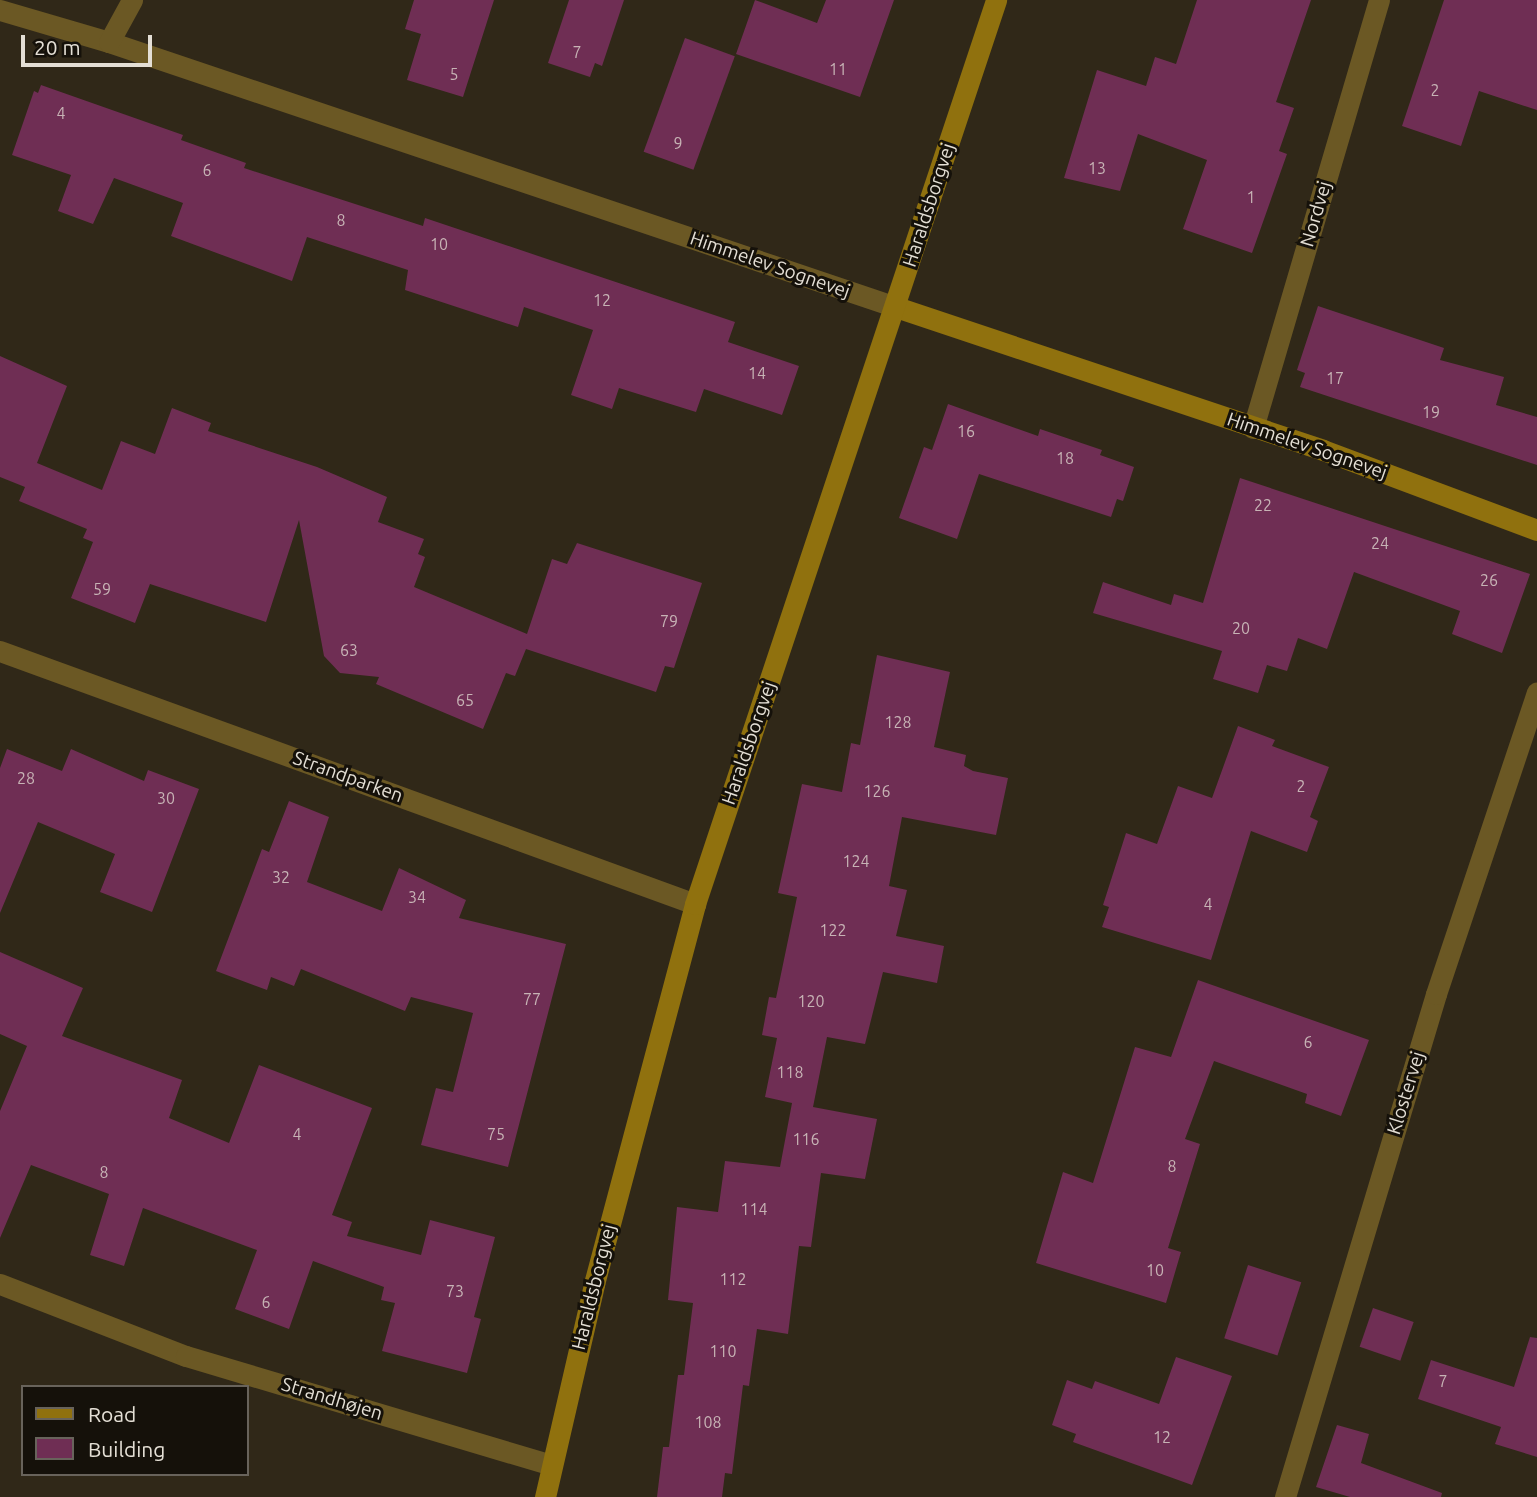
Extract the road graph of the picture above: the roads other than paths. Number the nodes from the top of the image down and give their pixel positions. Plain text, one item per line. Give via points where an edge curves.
1 (132, 0) edge
2 (996, 0) edge
3 (1379, 0) edge
4 (0, 10) edge
5 (108, 42) junction
6 (896, 307) junction
7 (1254, 428) junction
8 (1537, 530) edge
9 (0, 651) edge
10 (1537, 692) edge
11 (695, 904) junction
12 (0, 1283) edge
13 (549, 1464) junction
14 (545, 1497) edge
15 (1285, 1497) edge

1 - 5 street
2 - 6 street, Haraldsborgvej
3 - 7 street, Nordvej
4 - 5 street, Himmelev Sognevej
5 - 6 street, Himmelev Sognevej
6 - 7 street, Himmelev Sognevej
6 - 11 street, Haraldsborgvej
7 - 8 street, Himmelev Sognevej
9 - 11 street, Strandparken
10 - 15 street, Klostervej via 1436,994
11 - 13 street, Haraldsborgvej
12 - 13 street, Strandhøjen via 186,1356
13 - 14 street, Haraldsborgvej

